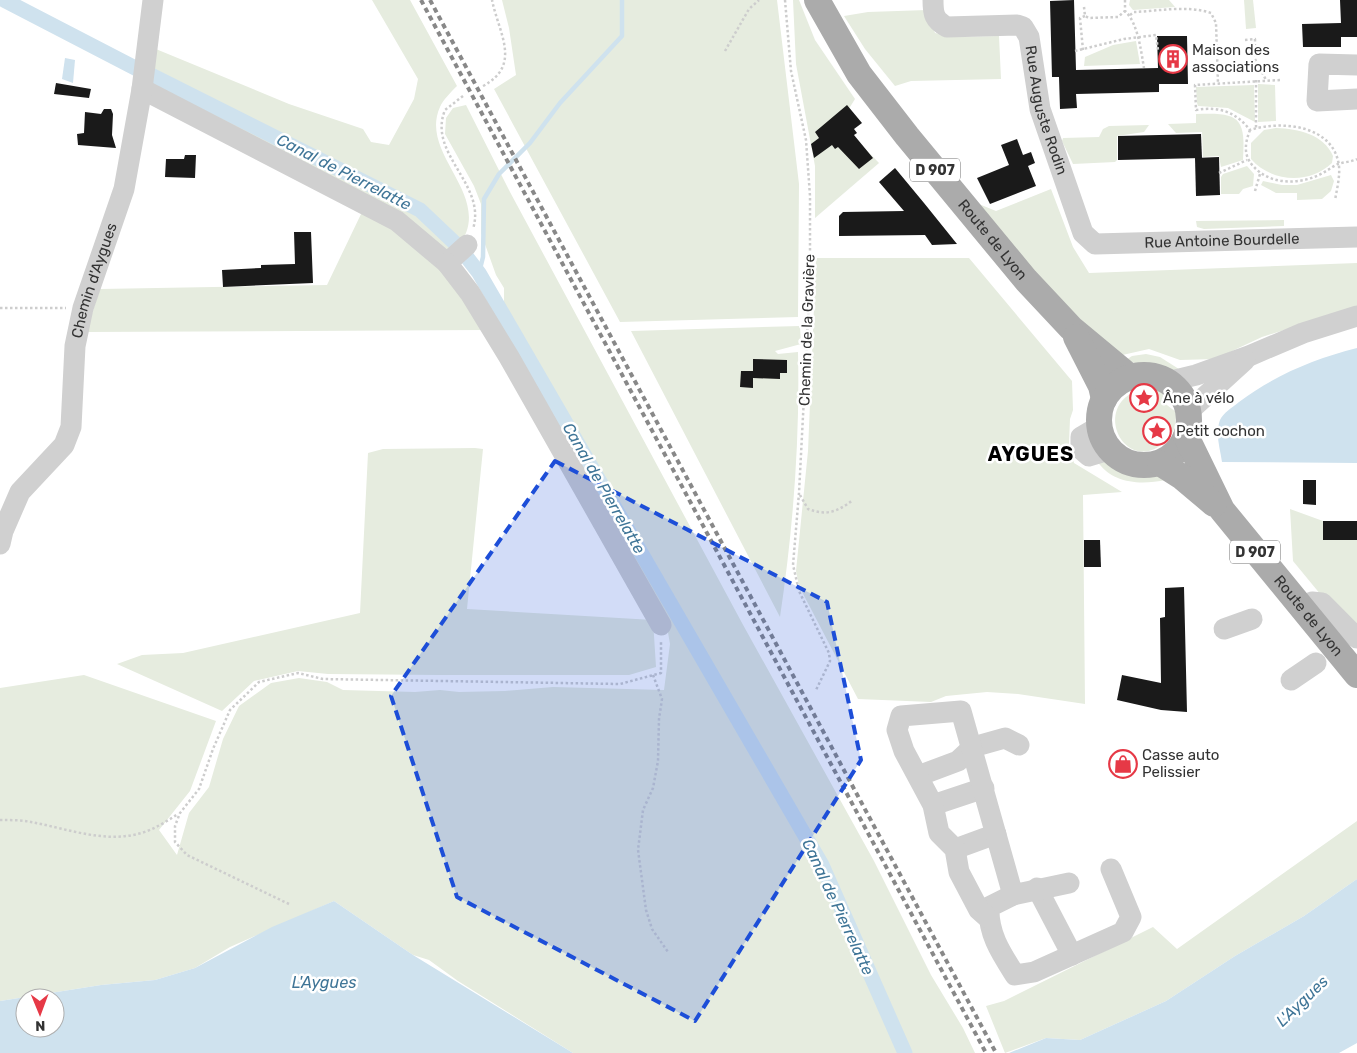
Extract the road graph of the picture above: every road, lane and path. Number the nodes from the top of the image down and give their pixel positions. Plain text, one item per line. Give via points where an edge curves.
1 (153, 0) edge
2 (492, 0) edge
3 (759, 0) edge
4 (785, 0) edge
5 (817, 0) edge
6 (933, 0) edge
7 (1125, 0) edge
8 (1084, 7) dead end
9 (1125, 11) junction
10 (1130, 15) junction
11 (1086, 16) junction
12 (1137, 37) junction
13 (1245, 40) dead end
14 (1075, 50) dead end
15 (1082, 50) junction
16 (1158, 50) dead end
17 (725, 51) dead end
18 (1357, 65) edge
19 (1144, 68) dead end
20 (1256, 80) junction
21 (1266, 80) junction
22 (1280, 80) dead end
23 (1218, 84) junction
24 (483, 86) dead end
25 (142, 89) junction
26 (463, 96) dead end
27 (1357, 99) edge
28 (1256, 128) junction
29 (1250, 130) junction
30 (1247, 160) junction
31 (1357, 160) edge
32 (1339, 164) junction
33 (1219, 173) dead end
34 (1260, 174) junction
35 (1255, 191) dead end
36 (1335, 200) dead end
37 (1357, 237) edge
38 (1088, 240) joint
39 (456, 255) junction
40 (0, 308) edge
41 (83, 308) junction
42 (1357, 316) edge
43 (1071, 328) junction
44 (1249, 356) junction
45 (1130, 377) junction
46 (1167, 382) junction
47 (1104, 399) junction
48 (1187, 424) junction
49 (1160, 463) junction
50 (799, 493) junction
51 (852, 500) dead end
52 (1222, 510) junction
53 (0, 544) edge
54 (1301, 607) junction
55 (1252, 619) dead end
56 (661, 626) joint
57 (1224, 630) dead end
58 (1357, 638) edge
59 (1316, 663) dead end
60 (653, 675) junction
61 (1357, 675) edge
62 (1291, 680) dead end
63 (816, 690) dead end
64 (1019, 745) dead end
65 (973, 747) junction
66 (918, 776) junction
67 (984, 788) junction
68 (932, 805) junction
69 (180, 813) junction
70 (0, 820) edge
71 (996, 834) junction
72 (955, 849) junction
73 (1111, 868) dead end
74 (1069, 883) dead end
75 (1037, 888) junction
76 (1013, 895) junction
77 (289, 904) dead end
78 (988, 918) junction
79 (668, 952) dead end
80 (1072, 956) junction

1 - 25 street, Chemin d'Aygues
2 - 24 path via 504,44 505,62 499,75
3 - 17 path via 748,9
4 - 50 path, Chemin de la Gravière via 791,71 806,140 810,196 810,281
5 - 43 main road, Route de Lyon / D 907 via 859,74 907,136 1026,280
6 - 38 street, Rue Auguste Rodin via 934,16 947,27 1017,25 1029,37 1040,109
7 - 9 path
8 - 11 path
9 - 10 path
9 - 11 path via 1118,17
10 - 12 path
10 - 23 path via 1134,12 1174,10 1211,13 1216,23
11 - 15 path via 1080,18
12 - 15 path
12 - 16 path via 1156,35
12 - 19 path
13 - 21 path via 1255,39 1255,58
14 - 15 path
18 - 27 street via 1319,64 1317,101
20 - 21 path
20 - 23 path
20 - 28 path
21 - 22 path
23 - 29 path via 1194,85 1196,110 1229,112 1242,119
25 - 39 street
25 - 41 street, Chemin d'Aygues via 124,189
26 - 39 path via 449,105 441,125 447,151 469,188 475,208 475,222
28 - 29 path
28 - 32 path via 1302,127 1327,141
29 - 30 path via 1246,140
30 - 33 path
30 - 34 path
31 - 32 path
32 - 34 path via 1298,182 1285,182
32 - 36 path
34 - 35 path
37 - 38 street, Rue Antoine Bourdelle via 1103,246
39 - 56 street via 470,293
40 - 41 path
41 - 53 street, Chemin d'Aygues via 75,346 71,427 64,445 20,492 2,531
42 - 44 street via 1303,333
43 - 45 main road, Route de Lyon / D 907
43 - 47 main road, Route de Lyon / D 907 via 1097,376
44 - 46 street via 1196,376
44 - 48 street
45 - 46 main road via 1155,376
45 - 47 main road via 1115,385
46 - 48 main road via 1180,394
47 - 49 main road via 1098,427 1109,450 1132,464
48 - 49 main road via 1178,450
48 - 52 main road, Route de Lyon / D 907
49 - 52 main road, Route de Lyon / D 907
50 - 51 path via 808,510 823,514 832,513
50 - 63 path, Chemin de la Gravière via 794,575 830,661
52 - 54 main road, Route de Lyon / D 907
54 - 58 street via 1312,602 1322,603
54 - 61 main road, Route de Lyon / D 907
55 - 57 street
56 - 60 path via 661,672
59 - 62 street
60 - 69 path via 620,684 322,679 298,673 259,682 230,710 199,789
60 - 79 path via 662,699 660,743 638,850 646,910 652,929
64 - 65 street via 1005,738
65 - 66 street via 958,761
65 - 66 street via 961,711 901,716 897,730
65 - 67 street
66 - 68 street
67 - 68 street
67 - 71 street
68 - 72 street via 939,833
69 - 70 path via 150,830 127,836 100,836 30,822
69 - 77 path via 175,826 175,842 187,855
71 - 72 street
71 - 76 street
72 - 78 street via 959,872 979,910
73 - 80 street via 1131,917 1122,932
74 - 75 street
75 - 76 street
75 - 80 street
76 - 78 street via 989,907
78 - 80 street via 993,938 1015,975 1034,972

